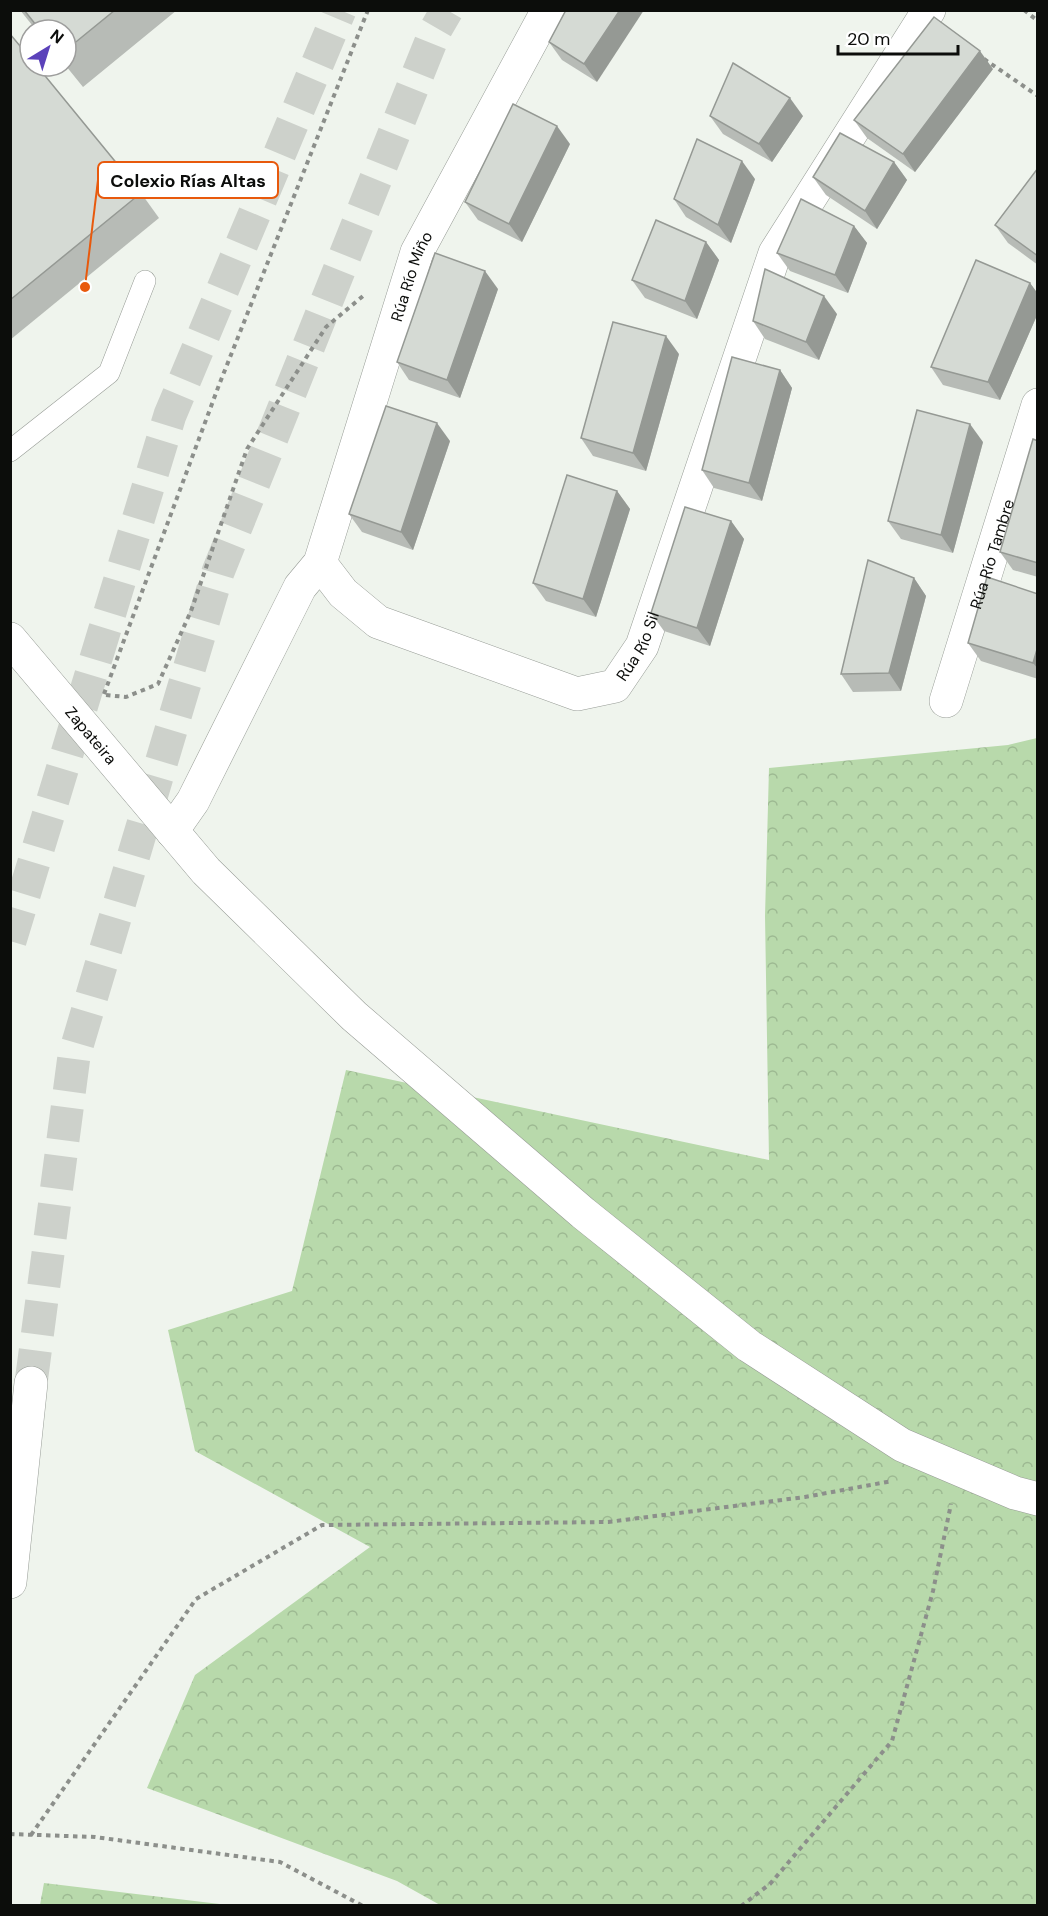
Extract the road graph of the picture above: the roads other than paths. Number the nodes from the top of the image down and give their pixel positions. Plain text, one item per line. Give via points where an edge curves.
1 (548, 10) edge
2 (929, 10) edge
3 (145, 281) dead end
4 (1038, 405) edge
5 (10, 451) edge
6 (320, 563) junction
7 (10, 639) edge
8 (946, 701) dead end
9 (172, 831) junction
10 (31, 1383) tunnel mouth
11 (1038, 1498) edge
12 (10, 1582) edge

1 - 6 main road, Rúa Río Miño via 417,252
2 - 6 main road, Rúa Río Sil via 775,252 642,646 615,686 577,694 378,622 343,593
3 - 5 lane via 109,373
4 - 8 main road, Rúa Río Tambre
6 - 9 main road via 300,587 193,801
7 - 9 main road, Zapateira
9 - 11 main road, Zapateira via 206,871 354,1016 583,1213 749,1346 902,1445 1015,1493
10 - 12 main road

